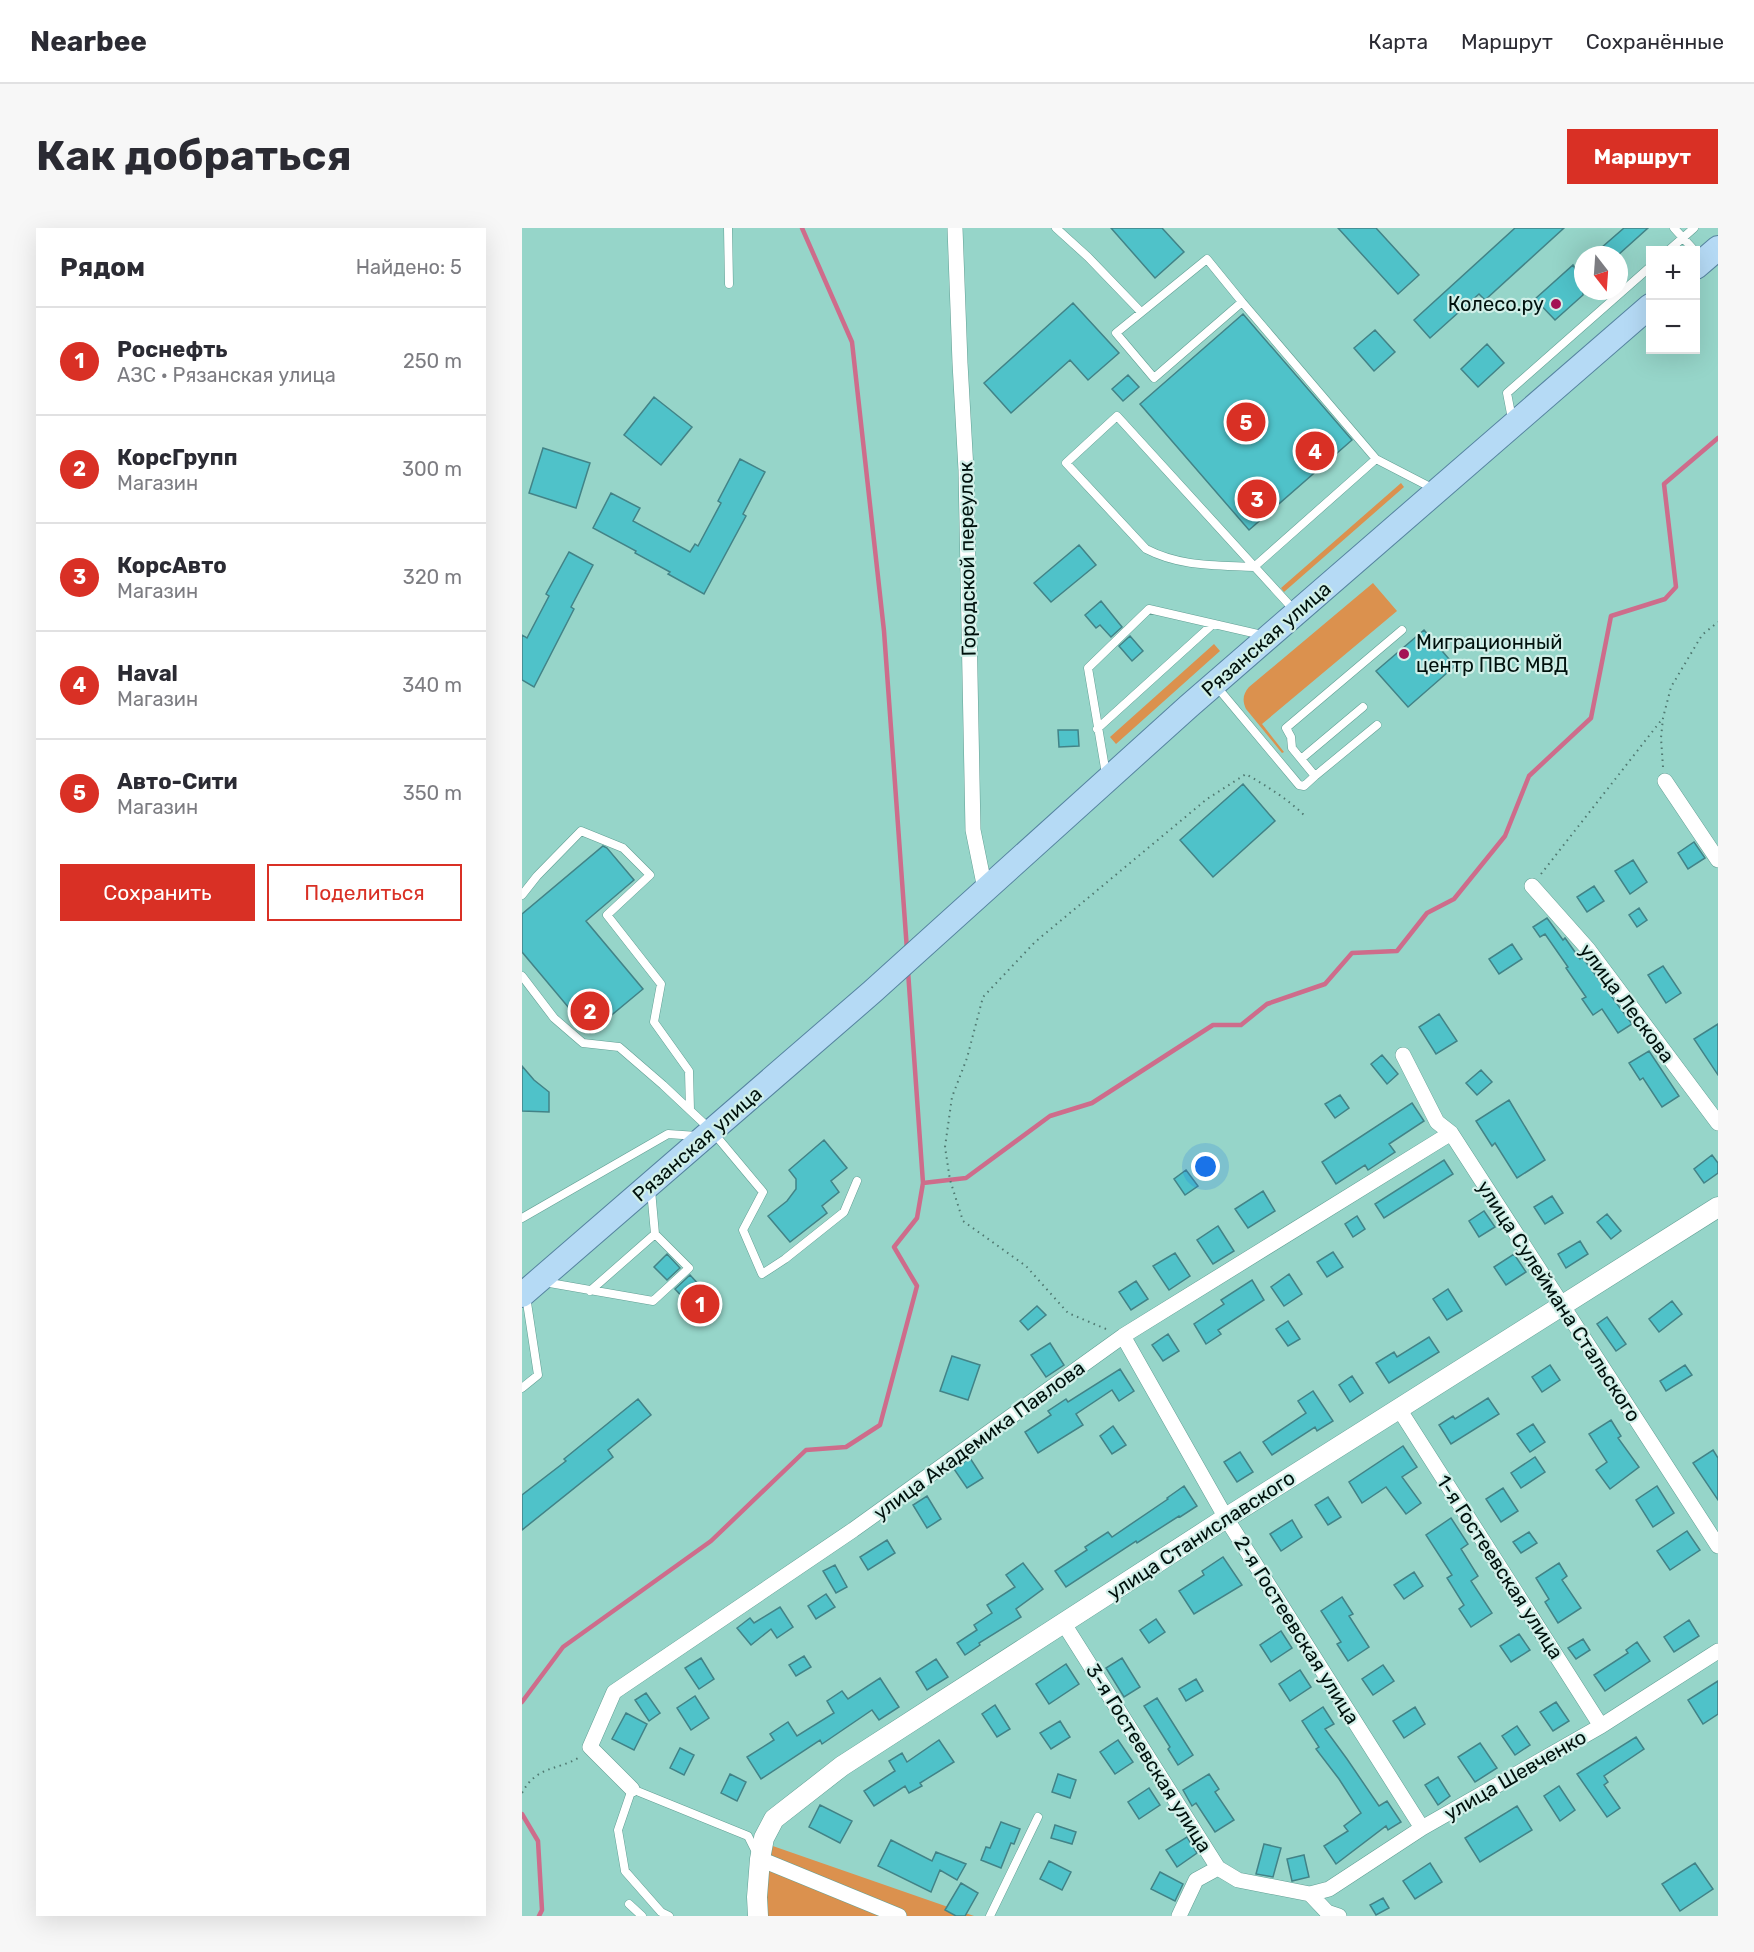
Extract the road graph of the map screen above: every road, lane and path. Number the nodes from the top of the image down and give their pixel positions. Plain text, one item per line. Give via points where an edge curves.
1 (728, 228) edge
2 (956, 228) edge
3 (1056, 228) edge
4 (1674, 228) edge
5 (1694, 228) edge
6 (1683, 238) junction
7 (1674, 246) edge
8 (1701, 256) edge
9 (1646, 271) edge
10 (729, 284) dead end
11 (1242, 302) junction
12 (1646, 310) edge
13 (1141, 312) junction
14 (1513, 427) junction
15 (1376, 459) junction
16 (1438, 491) junction
17 (1254, 567) junction
18 (1297, 612) junction
19 (1718, 622) edge
20 (1213, 624) junction
21 (1402, 630) dead end
22 (1269, 637) junction
23 (1214, 683) junction
24 (1363, 707) dead end
25 (1663, 718) junction
26 (1377, 724) dead end
27 (1097, 729) junction
28 (1301, 759) junction
29 (1315, 776) junction
30 (1107, 780) junction
31 (1665, 781) joint
32 (1306, 817) dead end
33 (1718, 860) edge
34 (1532, 886) joint
35 (985, 889) junction
36 (522, 896) edge
37 (522, 976) edge
38 (1403, 1055) dead end
39 (690, 1110) junction
40 (1718, 1123) edge
41 (1451, 1133) junction
42 (708, 1134) junction
43 (857, 1181) dead end
44 (651, 1185) junction
45 (1718, 1207) edge
46 (522, 1218) edge
47 (656, 1234) junction
48 (529, 1289) edge
49 (590, 1291) junction
50 (1563, 1306) junction
51 (1123, 1336) junction
52 (522, 1388) edge
53 (1398, 1409) junction
54 (1226, 1518) junction
55 (1718, 1546) edge
56 (1064, 1624) junction
57 (1718, 1651) edge
58 (1601, 1726) junction
59 (590, 1747) junction
60 (632, 1789) junction
61 (522, 1793) edge
62 (1038, 1817) dead end
63 (1422, 1828) junction
64 (760, 1859) junction
65 (1218, 1868) junction
66 (1310, 1894) junction
67 (629, 1904) dead end
68 (642, 1916) edge
69 (669, 1916) edge
70 (758, 1916) edge
71 (899, 1916) edge
72 (990, 1916) edge
73 (1179, 1916) edge
74 (1339, 1916) edge

1 - 10 lane
2 - 35 street, Городской переулок via 966,470 973,830
3 - 13 lane
4 - 6 lane
5 - 6 lane
6 - 7 lane
6 - 8 lane
9 - 14 lane via 1507,393
11 - 13 lane via 1207,259
11 - 13 lane via 1154,378 1116,333
11 - 15 lane
12 - 14 main road, Рязанская улица
14 - 16 main road, Рязанская улица
15 - 16 lane
15 - 17 lane
16 - 18 main road, Рязанская улица
17 - 17 lane via 1179,563 1146,549 1066,463 1117,416
17 - 18 lane
18 - 22 main road, Рязанская улица
19 - 25 path via 1702,635 1684,662 1671,687
20 - 22 lane
20 - 27 lane
20 - 27 lane via 1149,609 1088,668
21 - 28 lane via 1286,728 1292,748
22 - 23 main road, Рязанская улица
23 - 29 lane via 1300,786
23 - 30 main road, Рязанская улица
24 - 28 lane
25 - 31 path
25 - 34 path
26 - 29 lane
27 - 30 lane
28 - 29 lane
30 - 35 main road, Рязанская улица
31 - 33 street
32 - 51 path via 1295,805 1246,774 1207,799 1035,942 983,997 952,1097 945,1147 963,1221 1026,1266 1068,1313
34 - 40 street, улица Лескова via 1588,950
35 - 42 main road, Рязанская улица
36 - 39 lane via 581,831 623,848 650,875 607,915 661,984 654,1022 689,1071
37 - 39 lane via 554,1018 583,1043 619,1047
38 - 41 street, улица Сулеймана Стальского via 1437,1122
39 - 42 lane
41 - 50 street, улица Сулеймана Стальского
41 - 51 street, улица Академика Павлова
42 - 43 lane via 763,1192 743,1230 762,1274 844,1212
42 - 44 main road, Рязанская улица
42 - 46 lane via 668,1134
44 - 47 lane
44 - 48 main road, Рязанская улица
45 - 50 street, улица Станиславского
47 - 49 lane
47 - 49 lane via 689,1268 654,1301
48 - 49 lane
48 - 52 lane via 538,1375
50 - 53 street, улица Станиславского
50 - 55 street, улица Сулеймана Стальского
51 - 54 street, 2-я Гостеевская улица
51 - 59 street, улица Академика Павлова via 853,1530 614,1692
53 - 54 street, улица Станиславского
53 - 58 street, 1-я Гостеевская улица
54 - 56 street, улица Станиславского
54 - 63 street, 2-я Гостеевская улица
56 - 64 street, улица Станиславского via 842,1766 774,1819 764,1838
56 - 65 street, 3-я Гостеевская улица
57 - 58 street, улица Шевченко
58 - 63 street, улица Шевченко
59 - 60 street
59 - 61 path via 566,1765 544,1770
60 - 64 lane via 747,1836
60 - 69 lane via 618,1830 625,1872
62 - 72 lane
63 - 66 street, улица Шевченко via 1329,1889
64 - 70 street, улица Станиславского
64 - 71 street
65 - 66 street via 1238,1880
65 - 73 street, 3-я Гостеевская улица via 1196,1880
66 - 74 street via 1328,1912
67 - 68 lane

